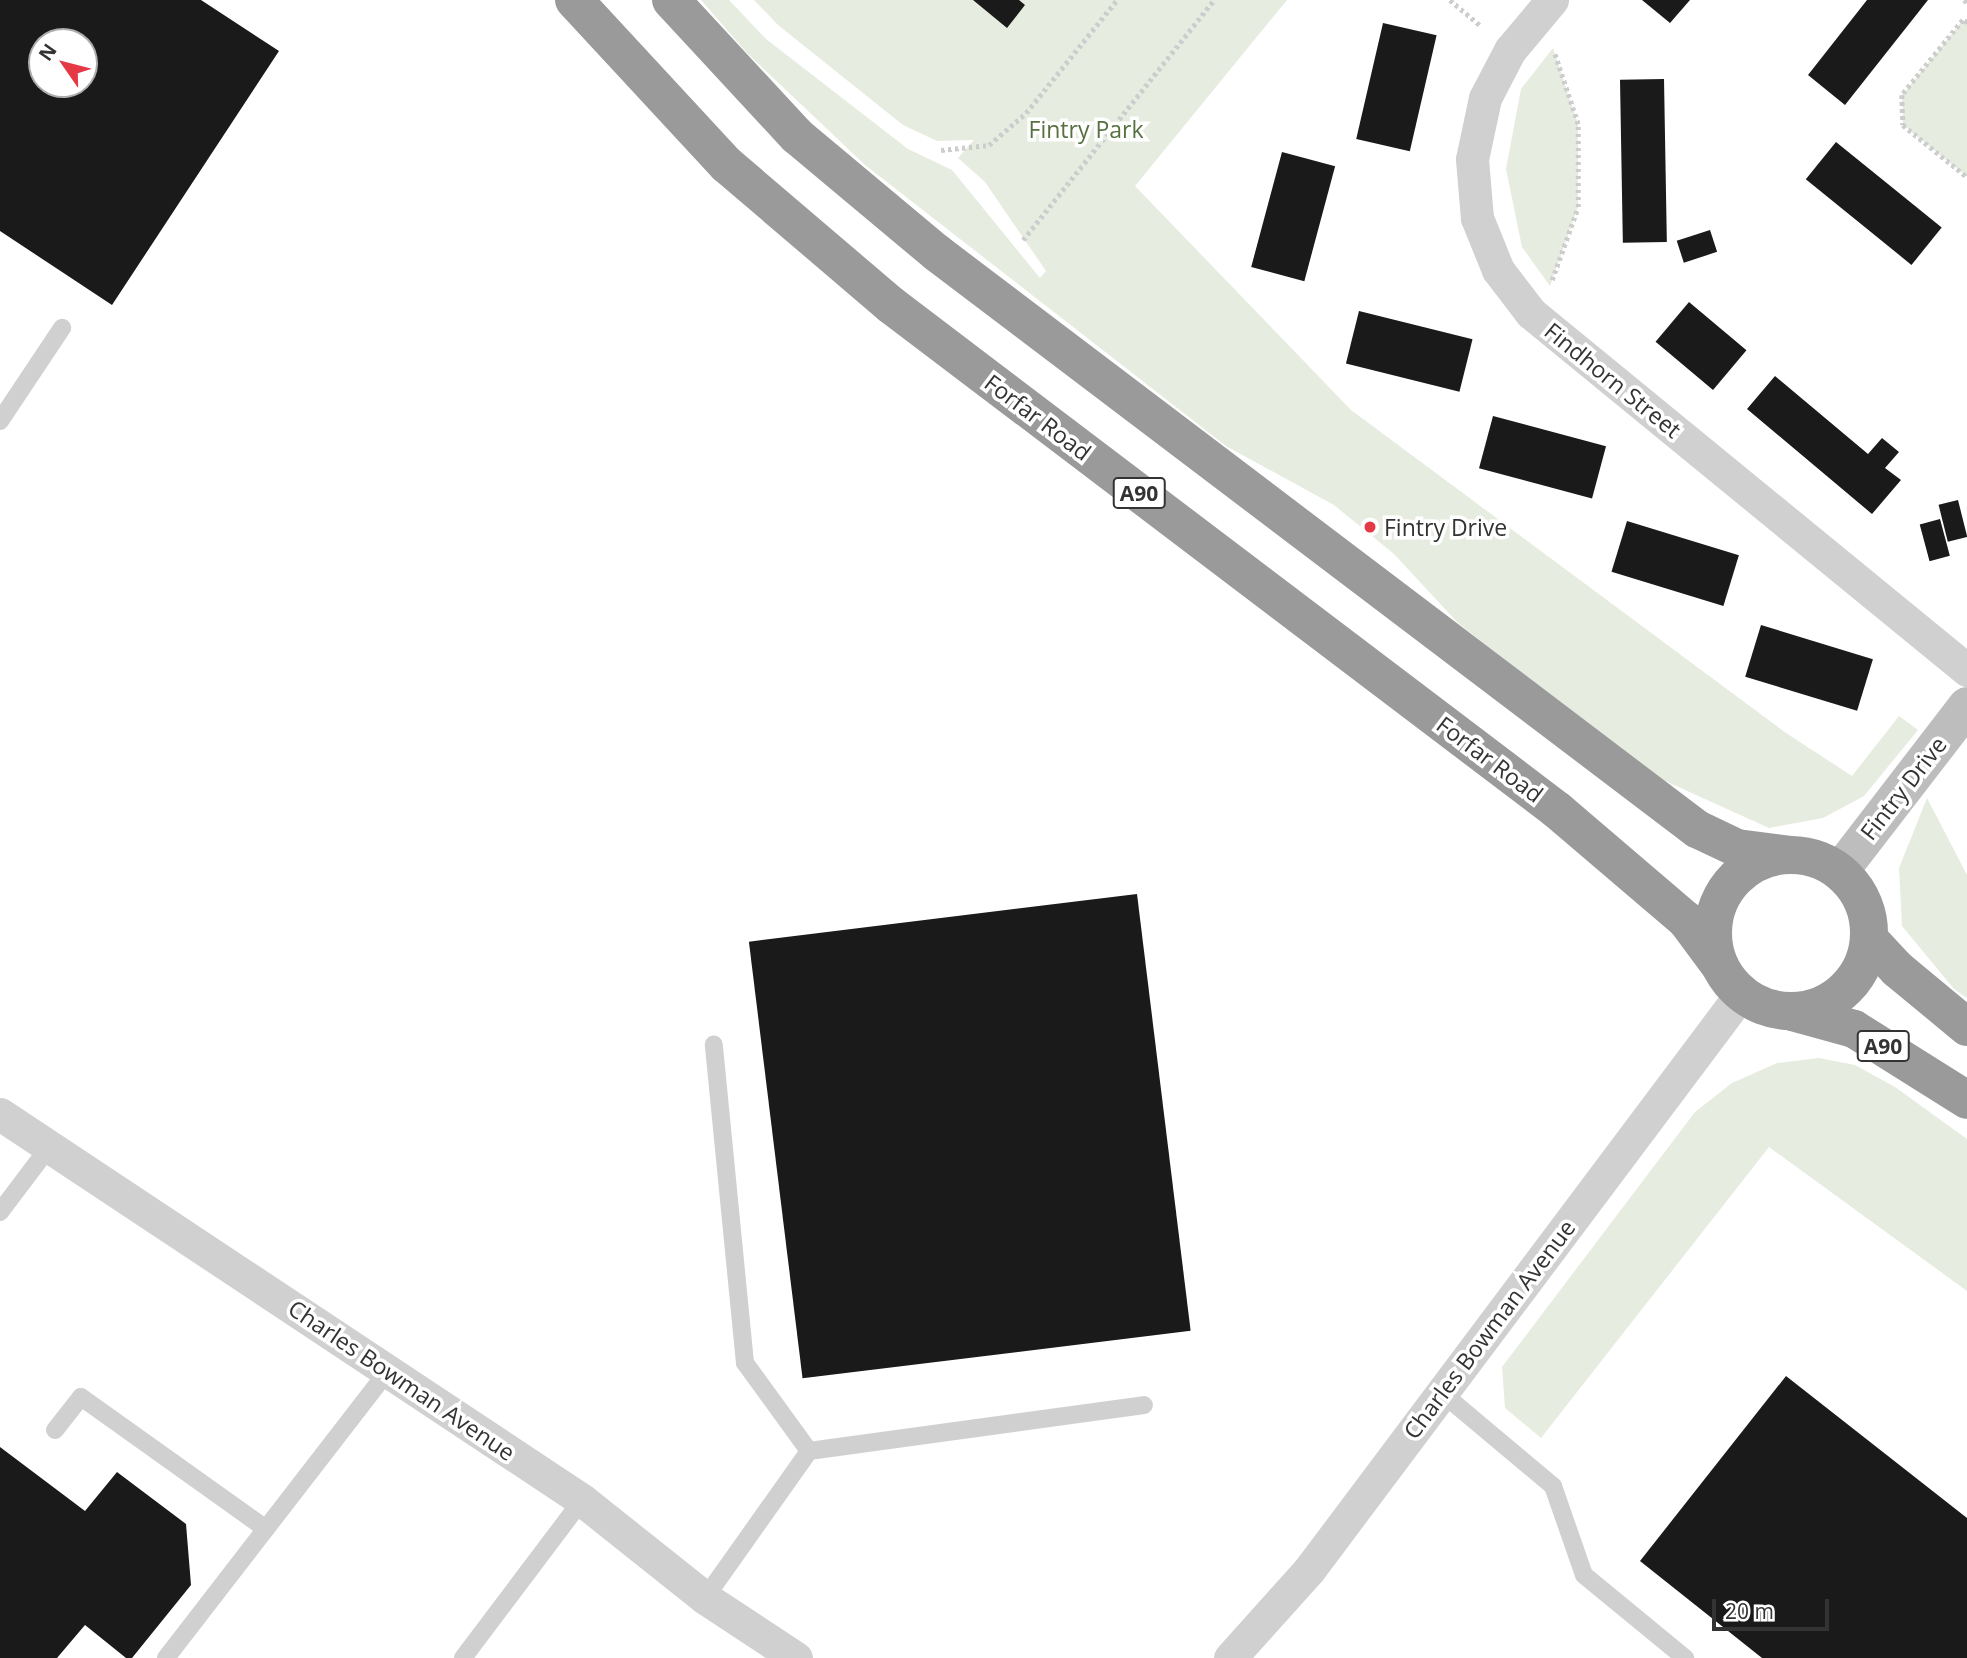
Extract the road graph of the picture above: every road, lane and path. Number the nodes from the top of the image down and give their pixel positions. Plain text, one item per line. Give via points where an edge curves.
1 (574, 0) edge
2 (671, 0) edge
3 (1117, 0) edge
4 (1214, 0) edge
5 (1543, 10) edge
6 (1967, 23) edge
7 (941, 150) dead end
8 (1967, 177) edge
9 (1023, 240) dead end
10 (1531, 313) junction
11 (62, 328) dead end
12 (0, 421) edge
13 (1967, 670) edge
14 (1967, 706) edge
15 (1790, 855) junction
16 (1840, 871) junction
17 (1870, 940) junction
18 (1731, 980) junction
19 (1790, 1012) junction
20 (1967, 1027) edge
21 (714, 1045) dead end
22 (1967, 1100) edge
23 (0, 1114) edge
24 (50, 1146) junction
25 (0, 1212) edge
26 (388, 1371) junction
27 (1441, 1393) junction
28 (1144, 1405) dead end
29 (55, 1430) dead end
30 (809, 1451) junction
31 (582, 1500) junction
32 (266, 1529) junction
33 (705, 1598) junction
34 (785, 1655) edge
35 (166, 1658) edge
36 (463, 1658) edge
37 (1230, 1658) edge
38 (1685, 1658) edge

1 - 18 highway, Forfar Road / A90 via 727,165 891,305 1557,810 1686,920
2 - 15 highway via 797,136 992,295 1697,829 1737,848
3 - 7 path via 1026,113 989,145
4 - 9 path
5 - 10 path via 1577,124 1578,207 1550,286
5 - 10 street, Findhorn Street via 1510,50 1485,98 1472,159 1477,218 1498,270
6 - 8 path via 1963,20 1902,95 1903,125
10 - 13 street, Findhorn Street
11 - 12 lane
14 - 16 street, Fintry Drive
15 - 16 highway via 1814,858
15 - 18 highway via 1768,858 1731,882 1714,922
16 - 17 highway via 1866,908
17 - 19 highway via 1865,961 1839,996 1815,1008
17 - 20 highway via 1897,969
18 - 19 highway, A90 via 1764,1007
18 - 27 street, Charles Bowman Avenue
19 - 22 highway, A90 via 1854,1029
21 - 30 lane via 745,1363
23 - 24 street, Charles Bowman Avenue
24 - 25 lane
24 - 26 street, Charles Bowman Avenue
26 - 31 street, Charles Bowman Avenue
26 - 32 lane
27 - 37 street, Charles Bowman Avenue via 1309,1570
27 - 38 lane via 1553,1486 1584,1575
28 - 30 lane
29 - 32 lane via 81,1397
30 - 33 lane
31 - 33 street, Charles Bowman Avenue
31 - 36 lane
32 - 35 lane
33 - 34 street, Charles Bowman Avenue

